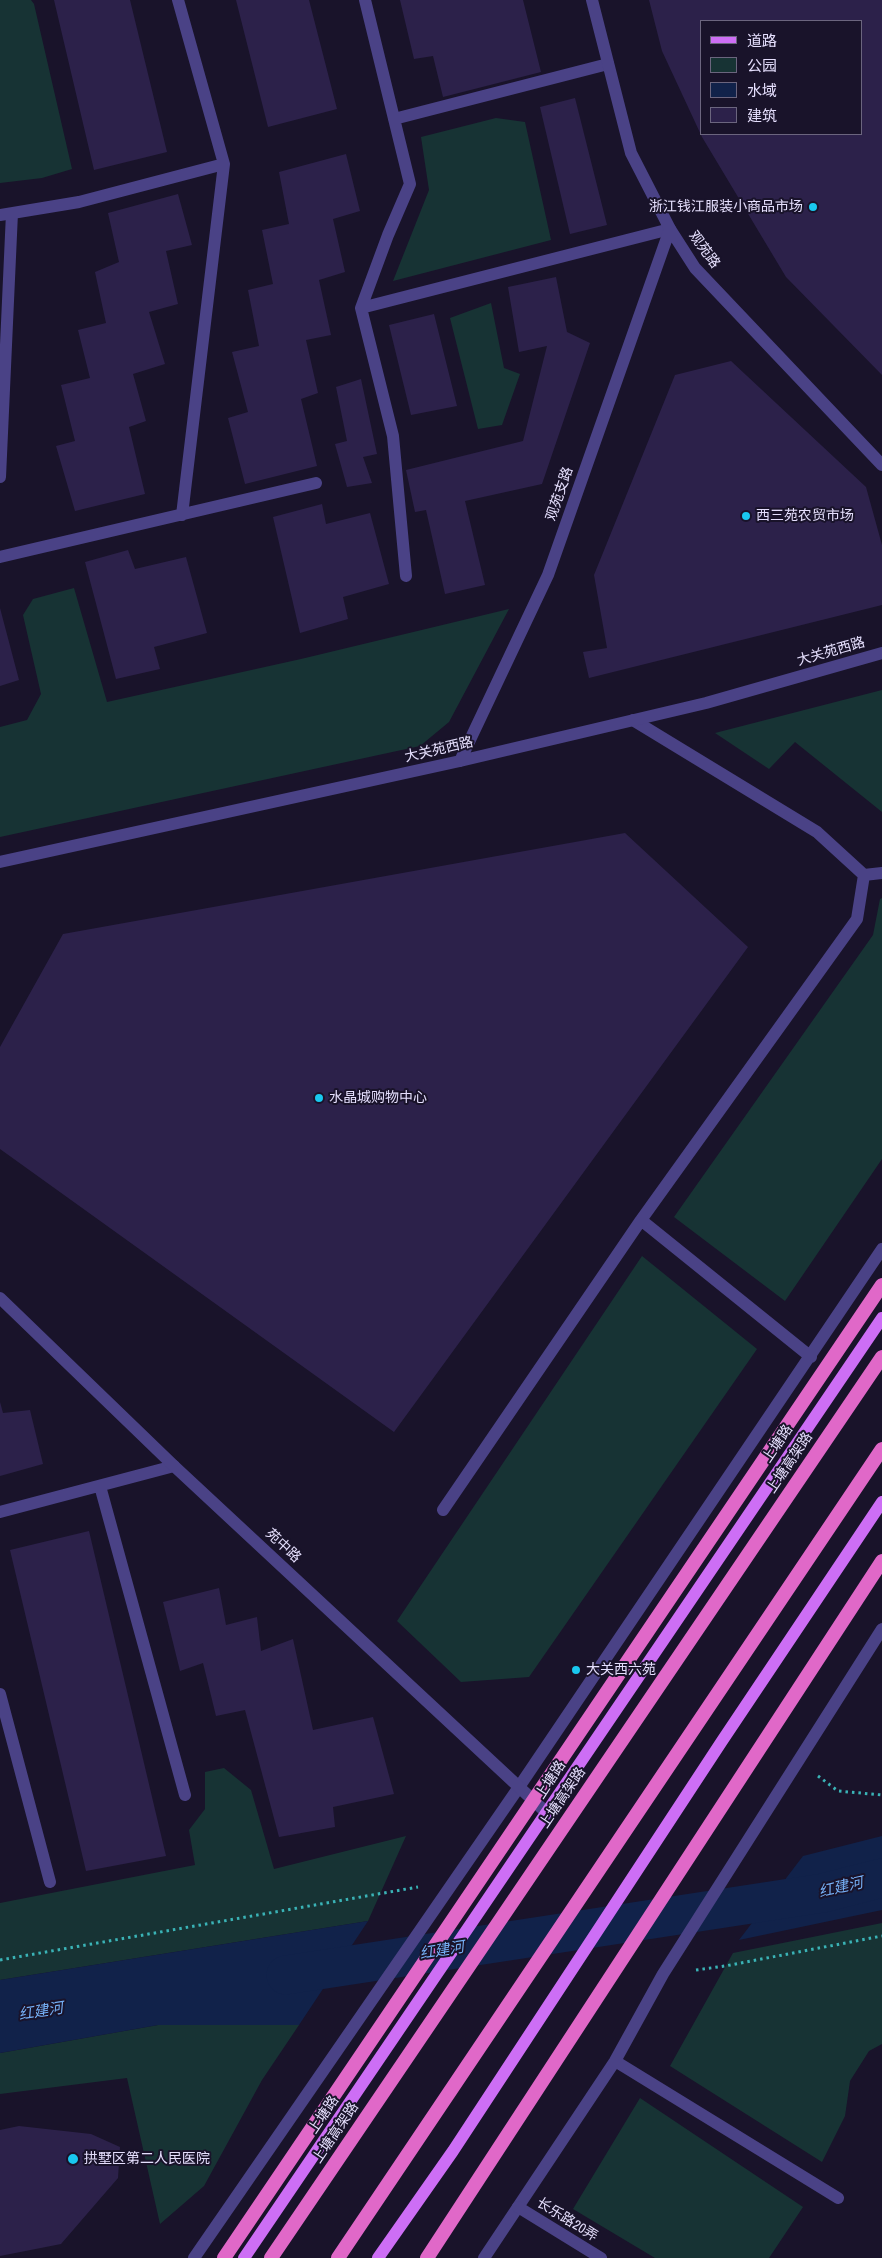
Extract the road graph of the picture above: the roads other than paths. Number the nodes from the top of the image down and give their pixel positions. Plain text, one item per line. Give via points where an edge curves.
1 (178, 0) edge
2 (365, 0) edge
3 (592, 0) edge
4 (608, 64) junction
5 (394, 119) junction
6 (224, 164) junction
7 (6, 214) edge
8 (670, 229) junction
9 (361, 308) junction
10 (882, 465) edge
11 (0, 477) edge
12 (316, 483) dead end
13 (182, 515) junction
14 (0, 557) edge
15 (406, 576) dead end
16 (882, 653) edge
17 (633, 720) junction
18 (460, 761) junction
19 (0, 862) edge
20 (882, 873) edge
21 (864, 875) junction
22 (641, 1220) junction
23 (882, 1249) edge
24 (882, 1285) edge
25 (0, 1298) edge
26 (882, 1318) edge
27 (811, 1357) junction
28 (882, 1357) edge
29 (882, 1449) edge
30 (174, 1466) junction
31 (100, 1486) junction
32 (882, 1502) edge
33 (443, 1510) dead end
34 (0, 1512) edge
35 (882, 1562) edge
36 (882, 1629) edge
37 (0, 1694) edge
38 (519, 1787) junction
39 (185, 1795) dead end
40 (548, 1814) junction
41 (50, 1882) dead end
42 (615, 2061) junction
43 (838, 2198) dead end
44 (518, 2206) junction
45 (194, 2258) edge
46 (224, 2258) edge
47 (244, 2258) edge
48 (271, 2258) edge
49 (338, 2258) edge
50 (378, 2258) edge
51 (427, 2258) edge
52 (484, 2258) edge
53 (600, 2258) edge

1 - 6 street
2 - 5 street
3 - 4 street, 观苑路
4 - 5 street
4 - 8 street, 观苑路 via 631,153
5 - 9 street via 410,184
6 - 7 street via 79,202
6 - 13 street
7 - 11 street
8 - 9 street
8 - 10 street, 观苑路 via 695,268
8 - 18 street, 观苑支路 via 548,575
9 - 15 street via 393,436
12 - 13 street
13 - 14 street
16 - 17 street, 大关苑西路 via 706,703
17 - 18 street, 大关苑西路
17 - 21 street via 817,832
18 - 19 street, 大关苑西路
20 - 21 street
21 - 22 street via 857,919
22 - 27 street
22 - 33 street
23 - 27 street
24 - 46 highway, bridge
25 - 30 street, 苑中路
26 - 40 main road, 上塘路
27 - 38 street
28 - 48 highway, 上塘高架路
29 - 49 highway
30 - 31 street
30 - 38 street, 苑中路
31 - 34 street
31 - 39 street
32 - 50 main road via 454,2151
35 - 51 highway
36 - 42 street via 663,1974
37 - 41 street
38 - 40 street, 苑中路
38 - 45 street
40 - 47 main road, 上塘路
42 - 43 street
42 - 44 street
44 - 52 street
44 - 53 street, 长乐路20弄

